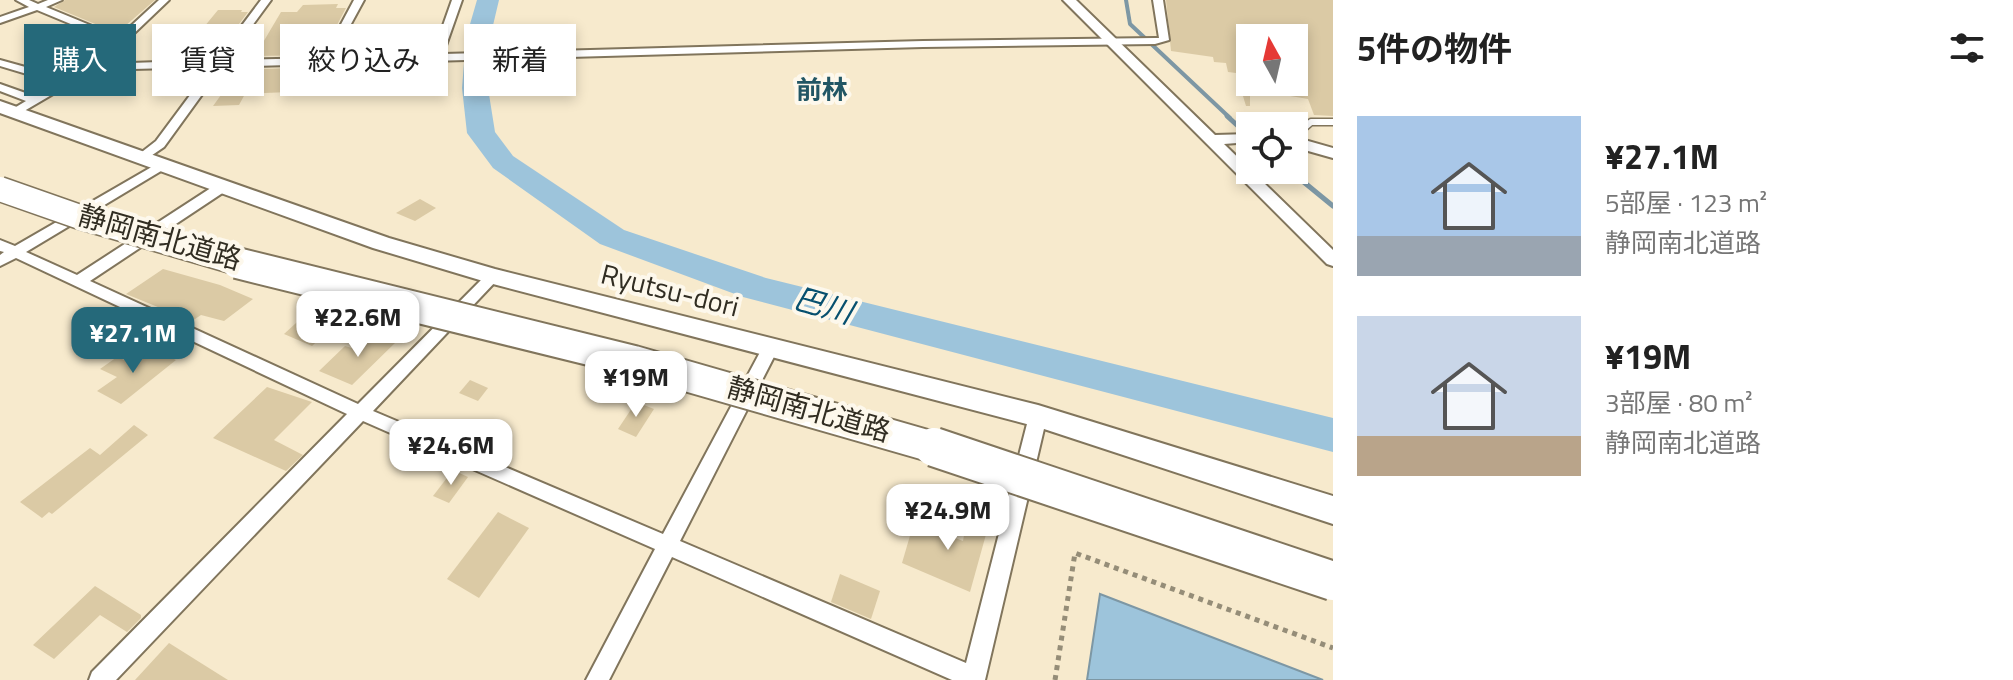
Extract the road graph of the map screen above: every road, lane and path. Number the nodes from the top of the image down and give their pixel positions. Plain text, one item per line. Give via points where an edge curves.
1 (21, 0) edge
2 (57, 0) edge
3 (164, 0) edge
4 (266, 0) edge
5 (359, 0) edge
6 (457, 0) edge
7 (1069, 0) edge
8 (1158, 0) edge
9 (38, 7) junction
10 (0, 20) edge
11 (80, 24) edge
12 (248, 24) edge
13 (346, 24) edge
14 (448, 26) edge
15 (136, 27) edge
16 (1111, 42) junction
17 (448, 57) edge
18 (0, 63) edge
19 (24, 70) edge
20 (0, 87) edge
21 (38, 96) edge
22 (196, 96) edge
23 (17, 107) edge
24 (1333, 122) edge
25 (1308, 125) edge
26 (1236, 138) edge
27 (1212, 140) junction
28 (1308, 144) edge
29 (1333, 153) edge
30 (152, 162) junction
31 (0, 181) edge
32 (222, 187) junction
33 (0, 189) edge
34 (0, 199) edge
35 (64, 222) junction
36 (137, 242) junction
37 (5, 252) edge
38 (1333, 260) edge
39 (493, 276) junction
40 (79, 281) junction
41 (447, 324) junction
42 (771, 347) junction
43 (743, 403) junction
44 (361, 413) junction
45 (1038, 416) junction
46 (1020, 483) junction
47 (1333, 510) edge
48 (669, 547) junction
49 (1333, 569) edge
50 (1333, 581) edge
51 (1333, 594) edge
52 (1333, 648) edge
53 (100, 680) edge
54 (597, 680) edge
55 (1055, 680) edge

1 - 9 street
2 - 9 street
3 - 15 street
4 - 12 street
5 - 13 street
6 - 14 street
7 - 16 street
8 - 16 street via 1164,40
9 - 10 street
9 - 11 street
16 - 17 street
16 - 27 street
18 - 19 street
20 - 23 street
21 - 23 street
22 - 30 street
23 - 30 main road, Ryutsu-dori
24 - 25 lane
26 - 27 street
27 - 38 street
28 - 29 street
30 - 32 main road, Ryutsu-dori
30 - 35 street
31 - 49 highway, 静岡南北道路 via 210,245 894,423
32 - 36 street
32 - 39 main road, Ryutsu-dori
33 - 50 highway, 静岡南北道路, bridge via 202,251 891,432
34 - 35 street
35 - 36 street
35 - 37 street
36 - 40 street
36 - 41 street
37 - 40 street
39 - 41 street
39 - 42 main road, Ryutsu-dori
40 - 44 street
41 - 43 street
41 - 44 street
42 - 43 street
42 - 45 main road, Ryutsu-dori
43 - 46 street
43 - 48 street
44 - 48 street
44 - 53 street
45 - 46 street
45 - 47 main road, Ryutsu-dori
46 - 48 street via 974,678
46 - 51 street
48 - 54 street
52 - 55 path via 1075,553

